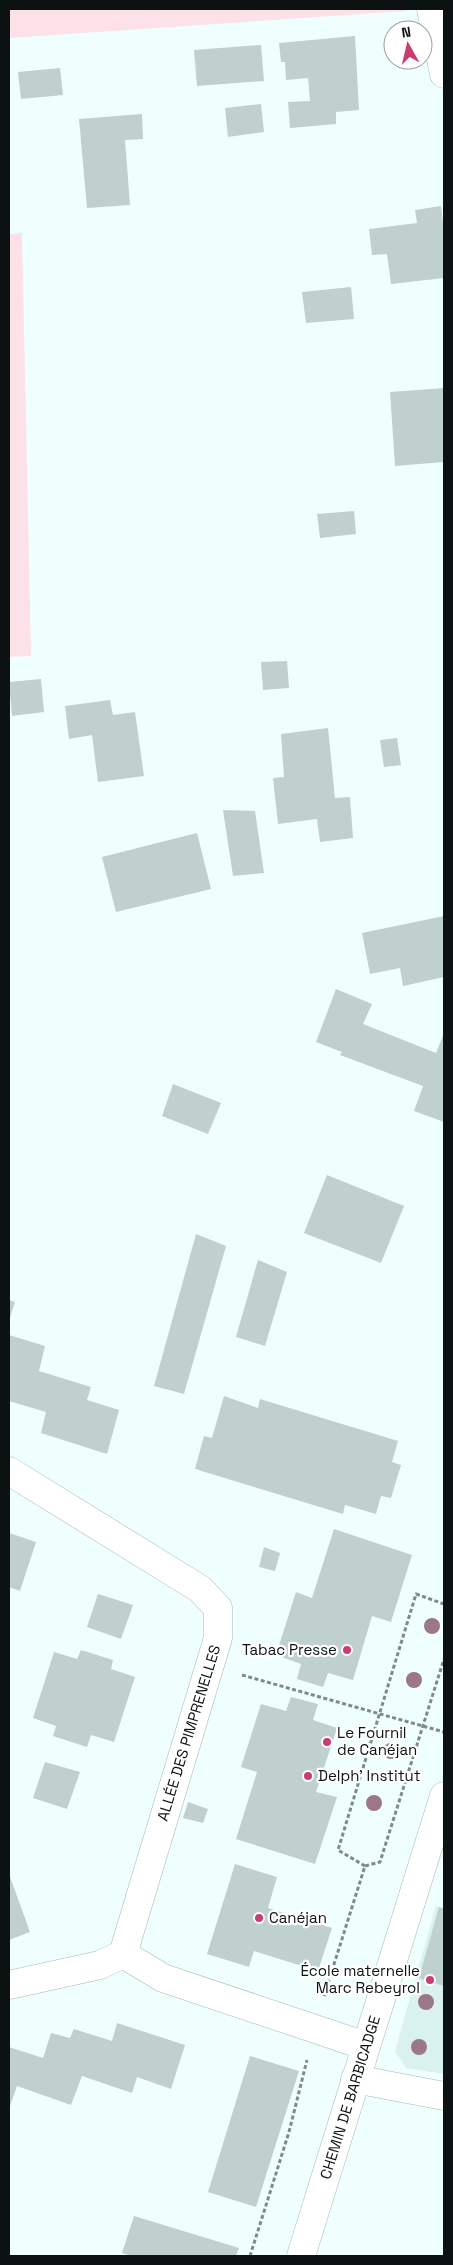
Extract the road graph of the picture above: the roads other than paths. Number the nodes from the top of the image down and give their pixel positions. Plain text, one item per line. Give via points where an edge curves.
1 (431, 9) edge
2 (444, 74) edge
3 (9, 1471) edge
4 (444, 1796) edge
5 (123, 1954) junction
6 (9, 1985) edge
7 (366, 2046) junction
8 (355, 2079) junction
9 (444, 2096) edge
10 (301, 2256) edge

1 - 2 street
3 - 5 street, ALLÉE DES PIMPRENELLES via 200,1589 218,1608 218,1638
4 - 7 street, CHEMIN DE BARBICADGE
5 - 6 street via 100,1965
5 - 7 street via 163,1978
7 - 8 street, CHEMIN DE BARBICADGE
8 - 9 street
8 - 10 street, CHEMIN DE BARBICADGE

